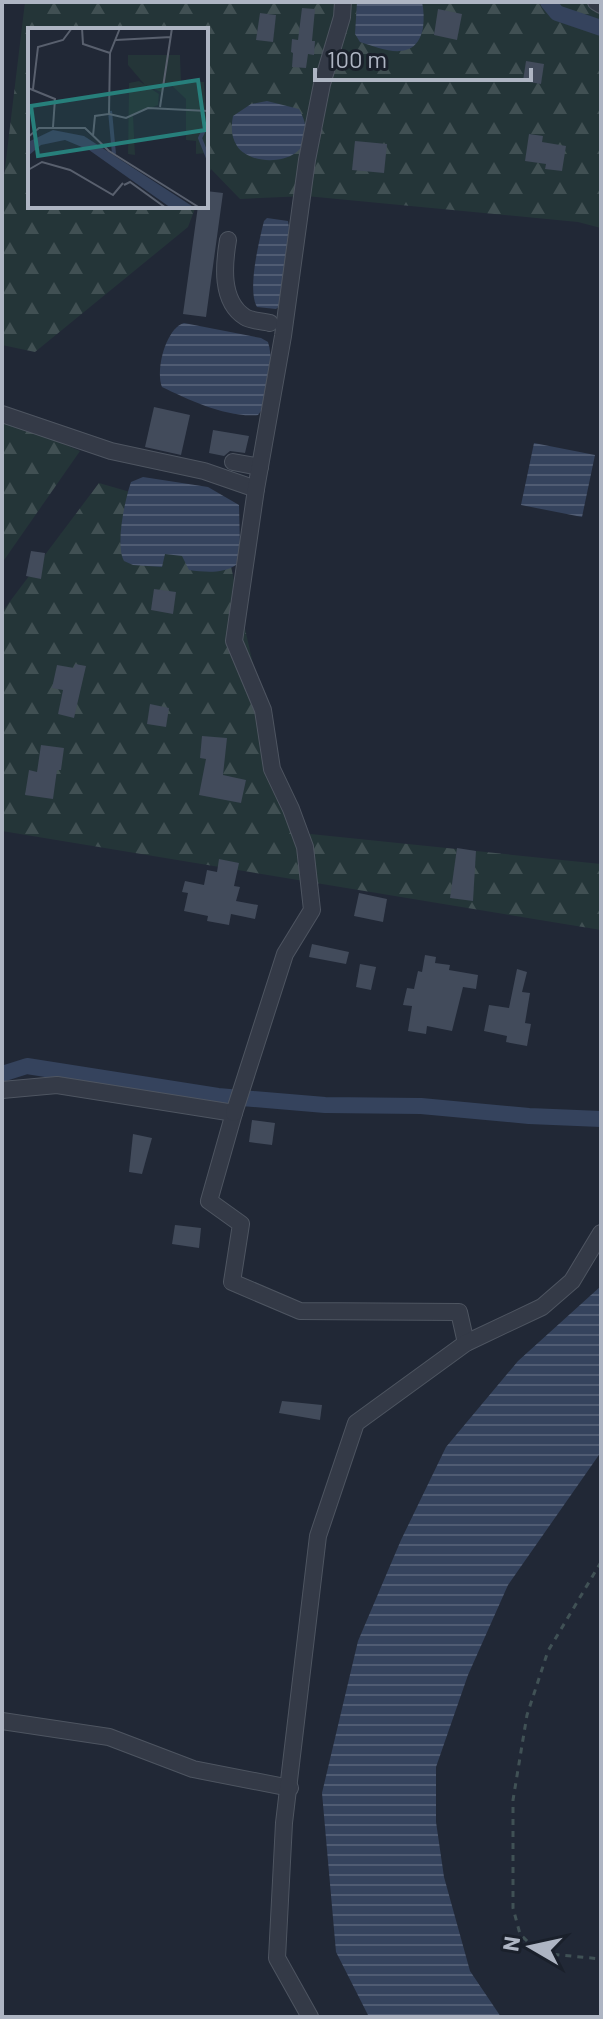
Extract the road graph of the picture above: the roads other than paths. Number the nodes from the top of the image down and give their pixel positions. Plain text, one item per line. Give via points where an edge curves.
1 (343, 2) edge
2 (596, 2) edge
3 (601, 5) edge
4 (228, 240) dead end
5 (270, 323) dead end
6 (2, 414) edge
7 (233, 462) dead end
8 (260, 467) junction
9 (256, 489) junction
10 (2, 1090) edge
11 (235, 1110) junction
12 (601, 1233) edge
13 (466, 1343) junction
14 (2, 1721) edge
15 (290, 1788) junction
16 (310, 2017) edge

1 - 8 street via 314,117
2 - 3 street
4 - 5 street via 223,267 231,301 245,318
6 - 9 street via 111,451 204,471
7 - 8 street
8 - 9 street
9 - 11 street via 234,641 263,710 272,769 305,847 312,910 285,954
10 - 11 street via 57,1085
11 - 13 street via 209,1201 241,1224 232,1282 300,1311 459,1312
12 - 13 street via 572,1281 542,1307
13 - 15 street via 356,1423 318,1536
14 - 15 street via 109,1737 193,1769
15 - 16 street via 277,1958

